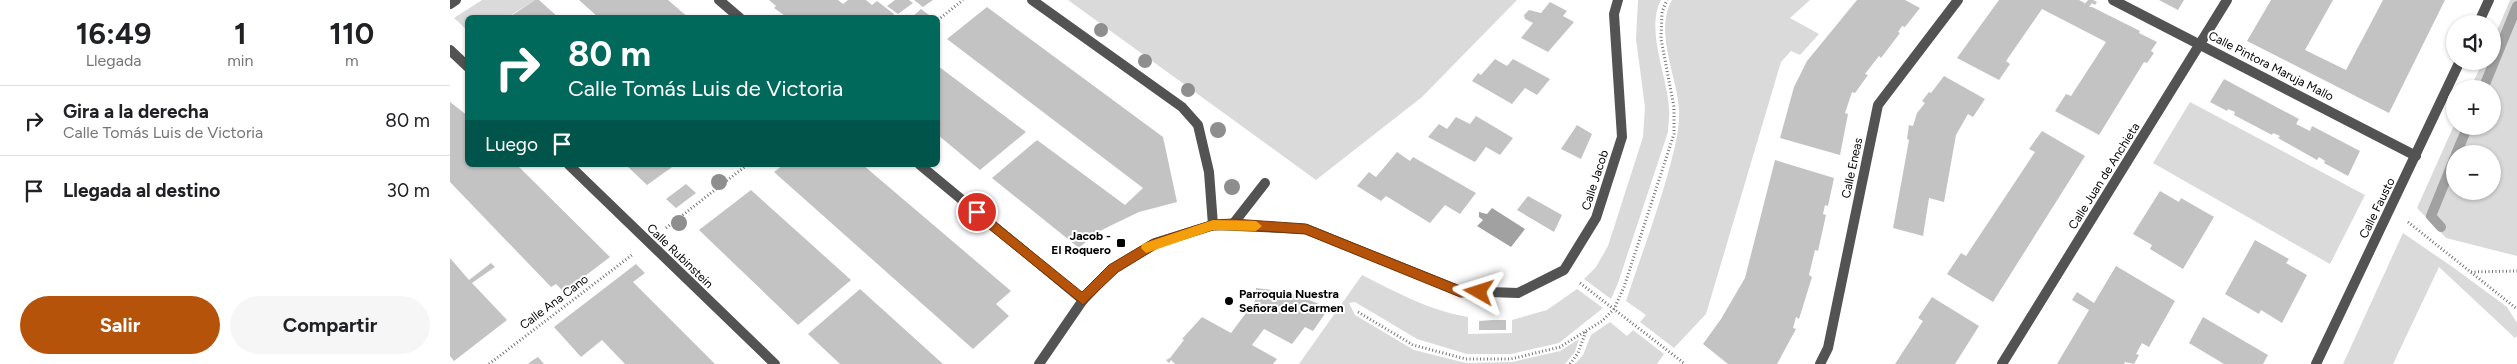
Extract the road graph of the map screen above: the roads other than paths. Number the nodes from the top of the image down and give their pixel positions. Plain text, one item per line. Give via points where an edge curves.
1 (456, 0) edge
2 (719, 0) edge
3 (1032, 0) edge
4 (1618, 0) edge
5 (1958, 0) edge
6 (2113, 0) edge
7 (2227, 0) edge
8 (2489, 0) edge
9 (450, 4) edge
10 (736, 15) edge
11 (2482, 15) edge
12 (2201, 44) junction
13 (450, 50) edge
14 (465, 64) edge
15 (2456, 70) edge
16 (2416, 156) junction
17 (571, 167) edge
18 (922, 167) edge
19 (1265, 183) dead end
20 (1233, 224) junction
21 (1213, 225) junction
22 (1083, 300) junction
23 (775, 364) edge
24 (1039, 364) edge
25 (1820, 364) edge
26 (2002, 364) edge
27 (2316, 364) edge

1 - 9 street
2 - 10 street
3 - 21 street via 1182,107 1198,125 1209,172
4 - 20 street, Calle Jacob via 1614,14 1622,137 1596,218 1564,270 1518,293 1460,291 1306,229
5 - 25 street, Calle Eneas via 1878,105 1828,348
6 - 12 street, Calle Pintora Maruja Mallo
7 - 12 street, Calle Juan de Anchieta
8 - 11 street
12 - 16 street, Calle Pintora Maruja Mallo
12 - 26 street, Calle Juan de Anchieta
13 - 14 street
15 - 16 street, Calle Fausto
16 - 27 street, Calle Fausto
17 - 23 street, Calle Rubinstein
18 - 22 street
19 - 20 street
20 - 21 street, Calle Jacob
21 - 22 street, Calle Jacob via 1155,243 1130,257 1097,283
22 - 24 street, Calle Jacob

